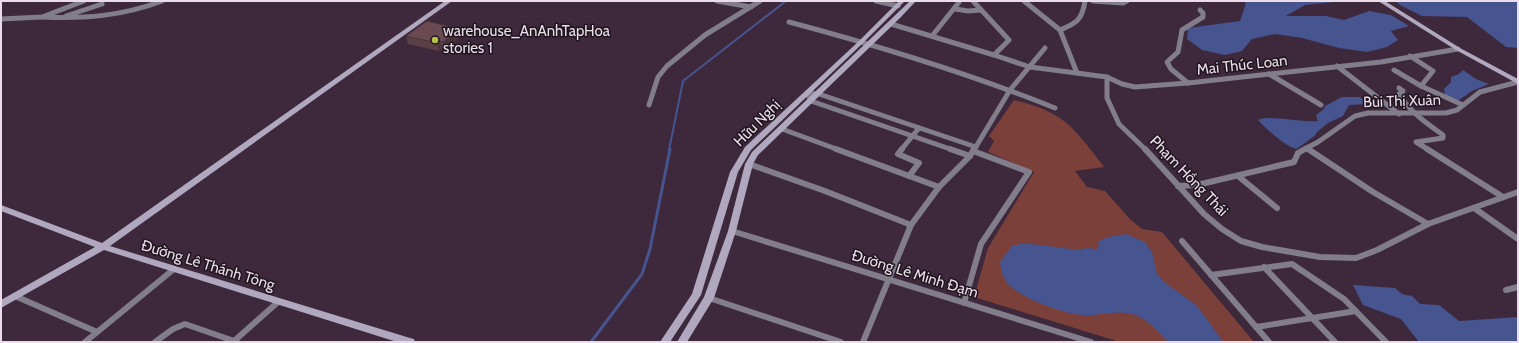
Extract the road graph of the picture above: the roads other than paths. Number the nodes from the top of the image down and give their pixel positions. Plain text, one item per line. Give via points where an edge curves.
1 (84, 1) edge
2 (162, 1) edge
3 (449, 1) edge
4 (717, 1) edge
5 (760, 1) edge
6 (876, 1) edge
7 (912, 1) edge
8 (960, 1) edge
9 (973, 1) edge
10 (1035, 1) edge
11 (1085, 1) edge
12 (1093, 1) edge
13 (1128, 1) edge
14 (1381, 1) edge
15 (1024, 2) edge
16 (102, 4) dead end
17 (900, 4) edge
18 (750, 7) junction
19 (955, 9) junction
20 (982, 10) junction
21 (1200, 10) dead end
22 (889, 15) junction
23 (42, 17) junction
24 (898, 17) junction
25 (61, 18) junction
26 (1, 19) edge
27 (789, 22) dead end
28 (891, 24) junction
29 (1060, 30) junction
30 (932, 36) junction
31 (861, 42) junction
32 (870, 44) junction
33 (1045, 48) dead end
34 (1458, 49) junction
35 (994, 55) junction
36 (1410, 56) junction
37 (1337, 66) junction
38 (1030, 67) junction
39 (1394, 70) dead end
40 (1077, 73) junction
41 (1269, 74) junction
42 (1107, 77) junction
43 (1518, 82) edge
44 (1188, 83) junction
45 (1421, 86) junction
46 (1399, 88) dead end
47 (1010, 90) junction
48 (807, 93) junction
49 (819, 94) junction
50 (811, 101) junction
51 (649, 104) dead end
52 (1321, 104) dead end
53 (1463, 105) junction
54 (1055, 108) dead end
55 (865, 109) junction
56 (1399, 114) junction
57 (1414, 114) junction
58 (857, 117) junction
59 (919, 128) junction
60 (782, 129) junction
61 (912, 137) junction
62 (1307, 148) junction
63 (973, 151) junction
64 (749, 164) junction
65 (909, 176) junction
66 (1238, 176) junction
67 (1178, 186) junction
68 (939, 187) junction
69 (1518, 192) edge
70 (1503, 196) junction
71 (1, 208) edge
72 (1277, 208) dead end
73 (1474, 208) junction
74 (1428, 224) junction
75 (911, 225) junction
76 (732, 231) junction
77 (1518, 239) edge
78 (1182, 241) dead end
79 (103, 247) junction
80 (1291, 253) junction
81 (708, 260) junction
82 (721, 262) junction
83 (1292, 264) junction
84 (1264, 267) junction
85 (174, 269) junction
86 (1211, 275) junction
87 (888, 279) junction
88 (1518, 287) edge
89 (1506, 290) dead end
90 (14, 296) junction
91 (709, 298) junction
92 (278, 302) junction
93 (964, 303) junction
94 (1, 304) edge
95 (1356, 311) junction
96 (1312, 318) junction
97 (1256, 327) junction
98 (97, 332) junction
99 (85, 342) edge
100 (155, 342) edge
101 (235, 342) edge
102 (410, 342) edge
103 (665, 342) edge
104 (682, 342) edge
105 (842, 342) edge
106 (863, 342) edge
107 (1091, 342) edge
108 (1269, 342) edge
109 (1335, 342) edge
110 (1386, 342) edge

1 - 23 street
2 - 25 street via 143,9 118,14
3 - 79 main road
4 - 18 street
5 - 18 street
6 - 17 street
7 - 24 main road, Hữu Nghị
8 - 19 street
9 - 20 street
10 - 15 street
11 - 29 street via 1084,15 1074,24
12 - 13 street
14 - 34 main road
15 - 29 street via 1034,7 1049,23
16 - 25 street
17 - 22 main road, Hữu Nghị
18 - 51 street via 705,35 667,66 658,77
19 - 20 street
19 - 30 street
20 - 35 street via 1009,40
21 - 44 street via 1203,17 1182,30 1178,52 1167,62 1171,69
22 - 24 main road
22 - 31 main road, Hữu Nghị
23 - 25 street
23 - 26 street
24 - 28 main road, Hữu Nghị
27 - 31 street
28 - 30 street, Mai Thúc Loan
28 - 32 main road, Hữu Nghị
29 - 40 street
30 - 35 street, Mai Thúc Loan
31 - 32 street
31 - 48 main road, Hữu Nghị
32 - 47 street
32 - 49 main road, Hữu Nghị
33 - 38 street
34 - 36 street, Mai Thúc Loan
34 - 43 main road
35 - 38 street, Mai Thúc Loan
36 - 37 street, Mai Thúc Loan via 1381,62
36 - 45 street via 1432,71 1425,84
37 - 41 street, Mai Thúc Loan
37 - 56 street
38 - 40 street, Mai Thúc Loan
38 - 47 street
39 - 45 street
40 - 42 street, Mai Thúc Loan
41 - 44 street, Mai Thúc Loan
41 - 52 street
42 - 44 street, Mai Thúc Loan via 1136,87
42 - 67 street, Phạm Hồng Thái via 1107,98 1119,124
43 - 53 street, Bùi Thị Xuân via 1480,92
45 - 53 street
46 - 57 street via 1403,91 1399,94 1402,100
47 - 54 street
47 - 63 street
48 - 49 street
48 - 50 street
48 - 81 main road, Hữu Nghị via 748,149 741,159 734,172
49 - 50 main road, Hữu Nghị
49 - 55 street
50 - 58 street
50 - 60 main road, Hữu Nghị
53 - 57 street, Bùi Thị Xuân via 1446,113
55 - 58 street
55 - 59 street
56 - 57 street, Bùi Thị Xuân
56 - 62 street, Bùi Thị Xuân via 1368,113 1355,116
57 - 70 street via 1443,135 1443,138 1416,142
58 - 61 street
59 - 61 street
59 - 63 street
60 - 64 main road, Hữu Nghị
60 - 65 street
61 - 63 street
61 - 65 street via 898,154 919,162
62 - 66 street, Bùi Thị Xuân via 1298,153 1294,162
62 - 74 street via 1373,192
63 - 68 street
63 - 93 street via 1028,172 981,244
64 - 75 street
64 - 76 main road, Hữu Nghị
65 - 68 street
66 - 67 street, Bùi Thị Xuân via 1197,185
66 - 72 street
67 - 80 street, Phạm Hồng Thái via 1204,214 1241,241
68 - 75 street
69 - 70 street, Phạm Hồng Thái
70 - 73 street, Phạm Hồng Thái
71 - 79 main road, Đường Lê Thánh Tông
73 - 74 street, Phạm Hồng Thái
73 - 77 street
74 - 80 street, Phạm Hồng Thái via 1356,258
75 - 87 street
76 - 82 main road, Hữu Nghị
76 - 87 street, Đường Lê Minh Đạm
78 - 86 street
79 - 85 main road, Đường Lê Thánh Tông
79 - 90 main road
80 - 83 street
81 - 82 main road
81 - 103 main road, Hữu Nghị via 696,295
82 - 91 main road, Hữu Nghị
83 - 84 street
83 - 95 street via 1332,290
84 - 86 street
84 - 96 street
85 - 92 main road, Đường Lê Thánh Tông
85 - 98 street
86 - 97 street
87 - 93 street, Đường Lê Minh Đạm
87 - 106 street
88 - 89 street
90 - 94 main road
90 - 98 street
91 - 104 main road, Hữu Nghị
91 - 105 street
92 - 101 street
92 - 102 main road, Đường Lê Thánh Tông
93 - 107 street, Đường Lê Minh Đạm
95 - 96 street
95 - 110 street
96 - 97 street
96 - 109 street
97 - 108 street
98 - 99 street
100 - 101 street via 185,324

